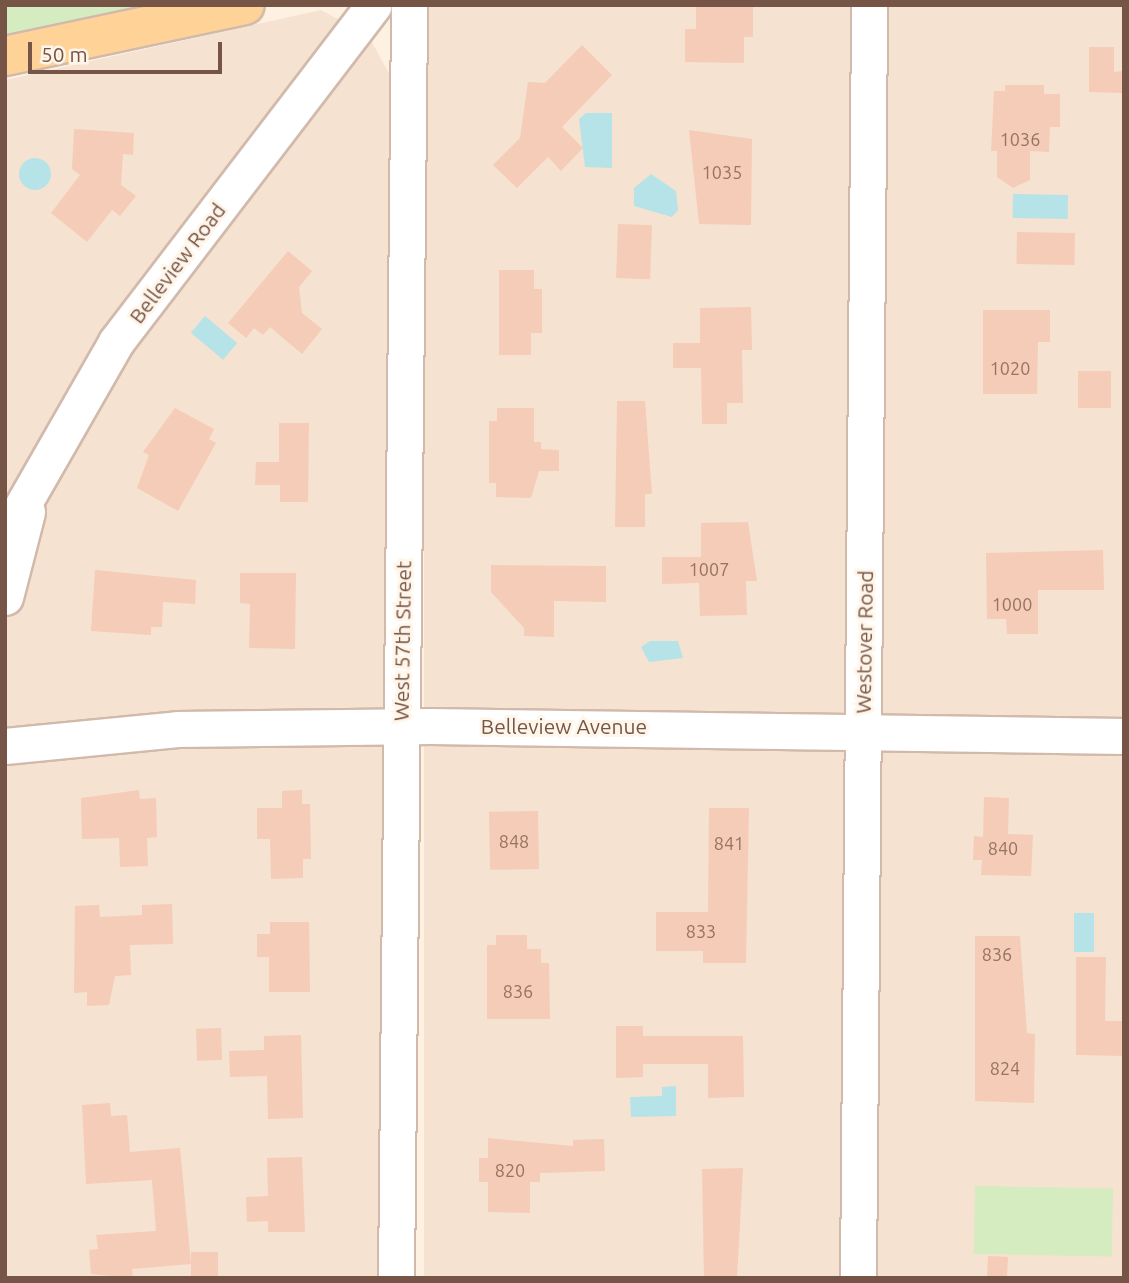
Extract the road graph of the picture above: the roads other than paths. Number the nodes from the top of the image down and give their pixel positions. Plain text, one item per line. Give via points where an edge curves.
1 (245, 5) edge
2 (374, 5) edge
3 (409, 5) edge
4 (869, 5) edge
5 (5, 56) edge
6 (52, 453) junction
7 (5, 536) edge
8 (5, 597) edge
9 (401, 726) junction
10 (863, 728) junction
11 (1124, 736) edge
12 (5, 746) edge
13 (396, 1278) edge
14 (858, 1278) edge

1 - 5 main road
2 - 6 street, Belleview Road via 116,342
3 - 9 street, West 57th Street
4 - 10 street, Westover Road
6 - 7 street, Belleview Road
6 - 8 street via 29,503
9 - 10 street, Belleview Avenue
9 - 12 street, Belleview Avenue via 177,729
9 - 13 street, West 57th Street
10 - 11 street, Belleview Avenue
10 - 14 street, Westover Road

